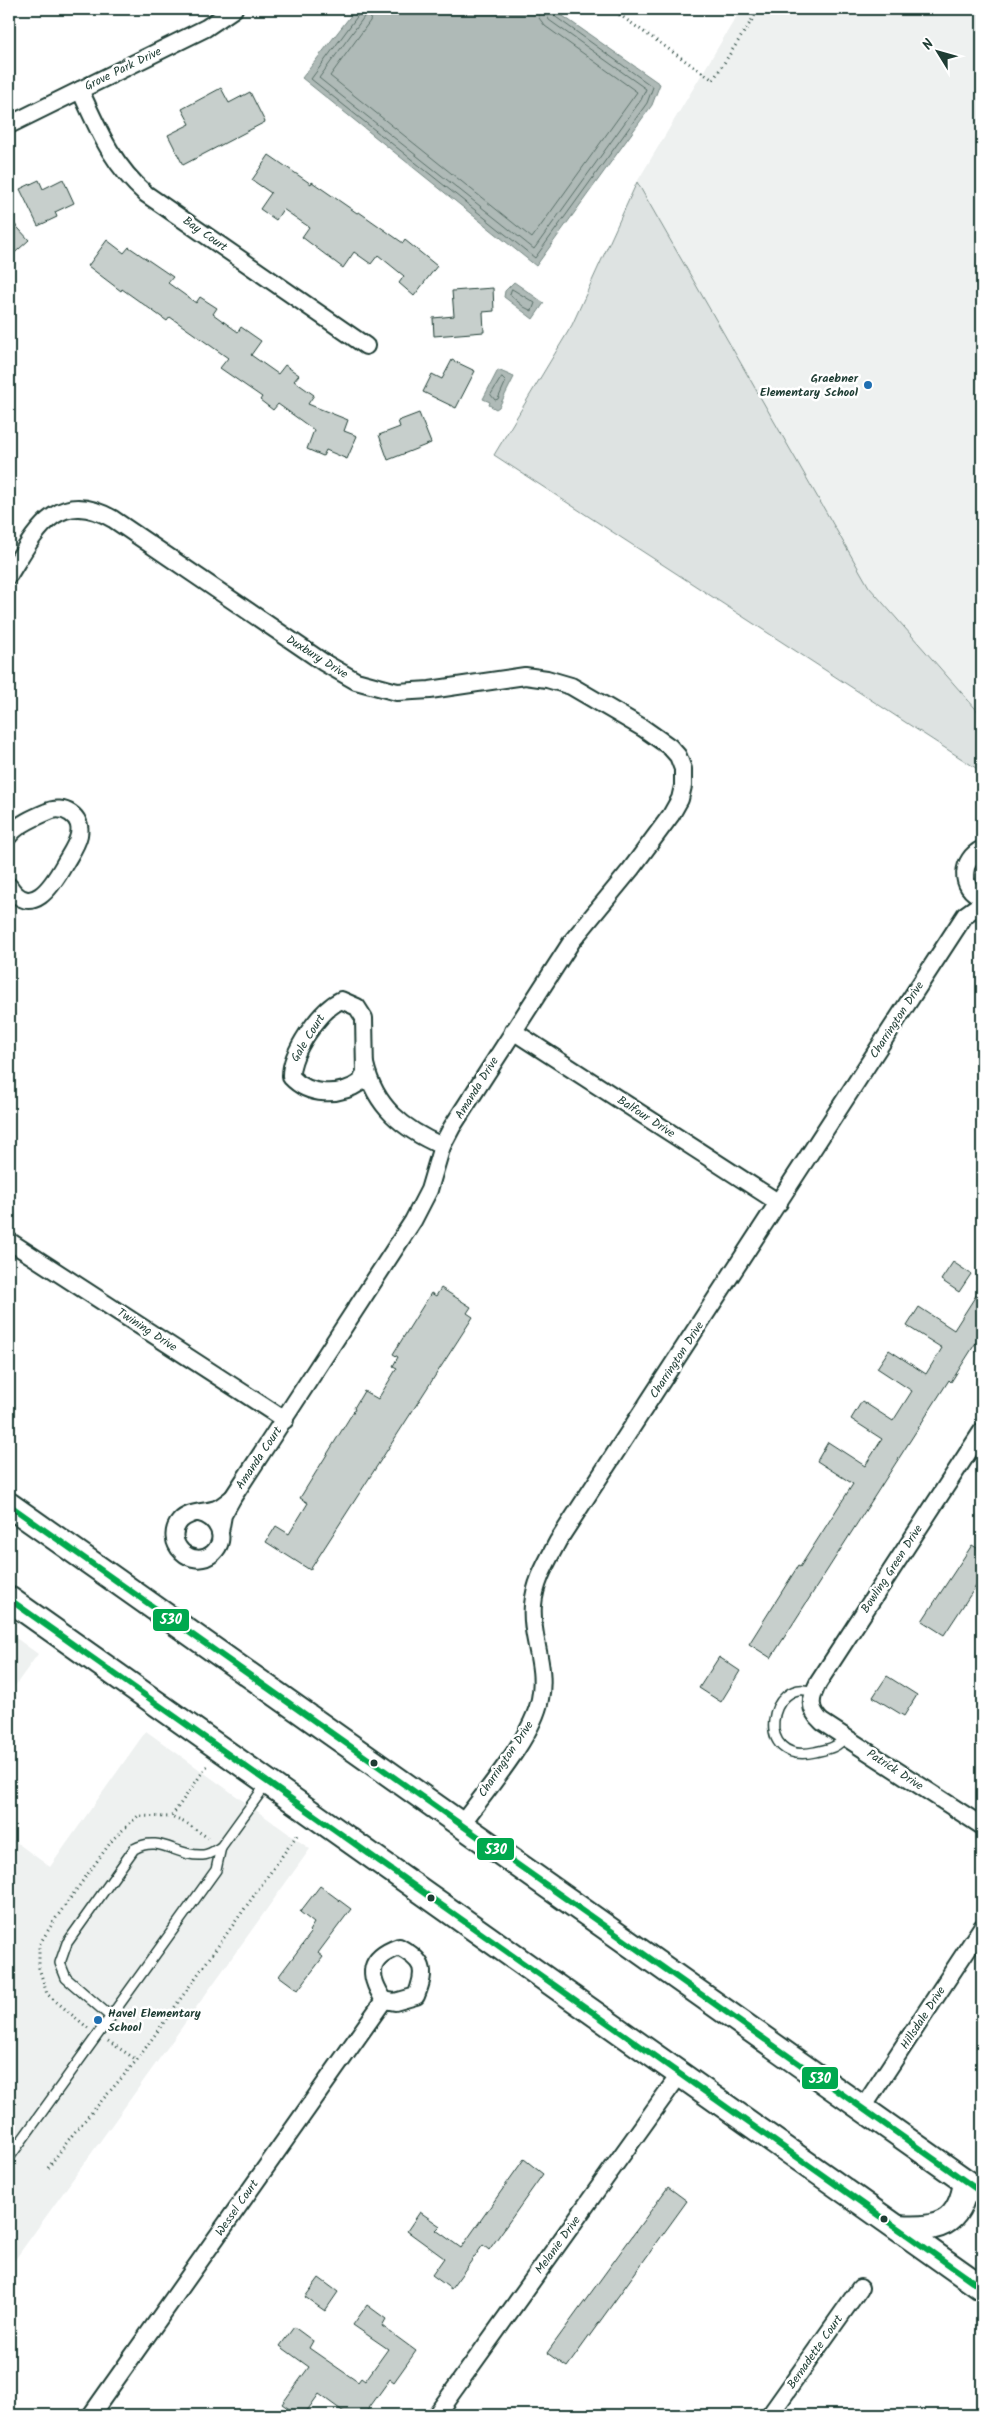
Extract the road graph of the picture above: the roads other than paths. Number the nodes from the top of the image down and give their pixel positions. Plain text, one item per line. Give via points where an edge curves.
1 (234, 9) edge
2 (80, 90) junction
3 (9, 125) edge
4 (366, 346) dead end
5 (9, 575) edge
6 (683, 769) joint
7 (17, 825) edge
8 (9, 836) edge
9 (982, 849) edge
10 (967, 883) junction
11 (9, 886) edge
12 (982, 897) edge
13 (982, 904) edge
14 (965, 915) junction
15 (513, 1030) junction
16 (365, 1063) junction
17 (342, 1090) junction
18 (375, 1093) junction
19 (442, 1146) junction
20 (779, 1203) junction
21 (9, 1242) edge
22 (285, 1420) junction
23 (982, 1431) edge
24 (233, 1497) junction
25 (9, 1505) edge
26 (199, 1513) junction
27 (220, 1532) junction
28 (9, 1599) edge
29 (813, 1692) junction
30 (812, 1710) joint
31 (845, 1737) junction
32 (268, 1782) junction
33 (461, 1825) junction
34 (982, 1826) edge
35 (221, 1848) junction
36 (982, 1927) edge
37 (384, 2000) dead end
38 (111, 2017) junction
39 (680, 2074) junction
40 (862, 2109) junction
41 (9, 2140) edge
42 (18, 2145) junction
43 (9, 2158) edge
44 (974, 2188) edge
45 (898, 2228) junction
46 (860, 2288) dead end
47 (982, 2288) edge
48 (91, 2415) edge
49 (436, 2415) edge
50 (770, 2415) edge

1 - 2 street, Grove Park Drive via 206,28
2 - 3 street, Grove Park Drive
2 - 4 street, Bay Court via 110,152 146,194
5 - 6 street, Duxbury Drive via 34,534 47,520 61,510 89,508 113,519 322,662 356,681 397,692 525,676 547,678 571,686 643,728 670,747
6 - 15 street, Amanda Drive via 680,800 671,815 572,941
7 - 8 street
7 - 11 street via 53,809 63,809 78,822 79,837 55,880 39,898 22,898
9 - 10 street, Charrington Drive via 969,859 965,867
10 - 12 street
10 - 14 street, Charrington Drive
13 - 14 street, Charrington Drive
14 - 20 street, Charrington Drive
15 - 19 street, Amanda Drive
15 - 20 street, Balfour Drive
16 - 17 street, Gale Court via 361,1082
16 - 17 street, Gale Court via 362,1012 350,1002 341,1000 330,1005 314,1024 291,1066 291,1077 304,1089
16 - 18 street, Gale Court
17 - 18 street, Gale Court
18 - 19 street, Gale Court via 406,1127
19 - 22 street, Amanda Drive via 429,1190 413,1221
20 - 33 street, Charrington Drive via 558,1541 539,1577 533,1605 543,1676 540,1702 518,1745
21 - 22 street, Twining Drive
22 - 24 street, Amanda Court
23 - 29 street, Bowling Green Drive
24 - 26 street, Amanda Court via 218,1508
24 - 27 street, Amanda Court via 223,1515
25 - 33 main road
26 - 27 street via 213,1518
26 - 27 street, Amanda Court via 192,1513 179,1522 174,1536 180,1550 192,1558 207,1556 218,1546
28 - 32 main road
29 - 30 street, Bowling Green Drive
29 - 31 lane via 798,1691 777,1707 772,1719 774,1732 781,1744 792,1752 805,1754 833,1748
30 - 31 street, Patrick Drive via 822,1722
31 - 34 street, Patrick Drive
32 - 35 lane
32 - 39 main road
33 - 40 main road
35 - 38 lane via 216,1870
35 - 38 lane via 204,1855 177,1851 157,1842 134,1849 67,1943 60,1963 66,1978
36 - 40 street, Hillsdale Drive
37 - 48 street, Wessel Court
38 - 42 lane
39 - 45 main road
39 - 49 street, Melanie Drive
40 - 44 main road
41 - 42 lane
42 - 43 lane
44 - 45 main road via 944,2224 920,2230
45 - 47 main road
46 - 50 street, Bernadette Court

